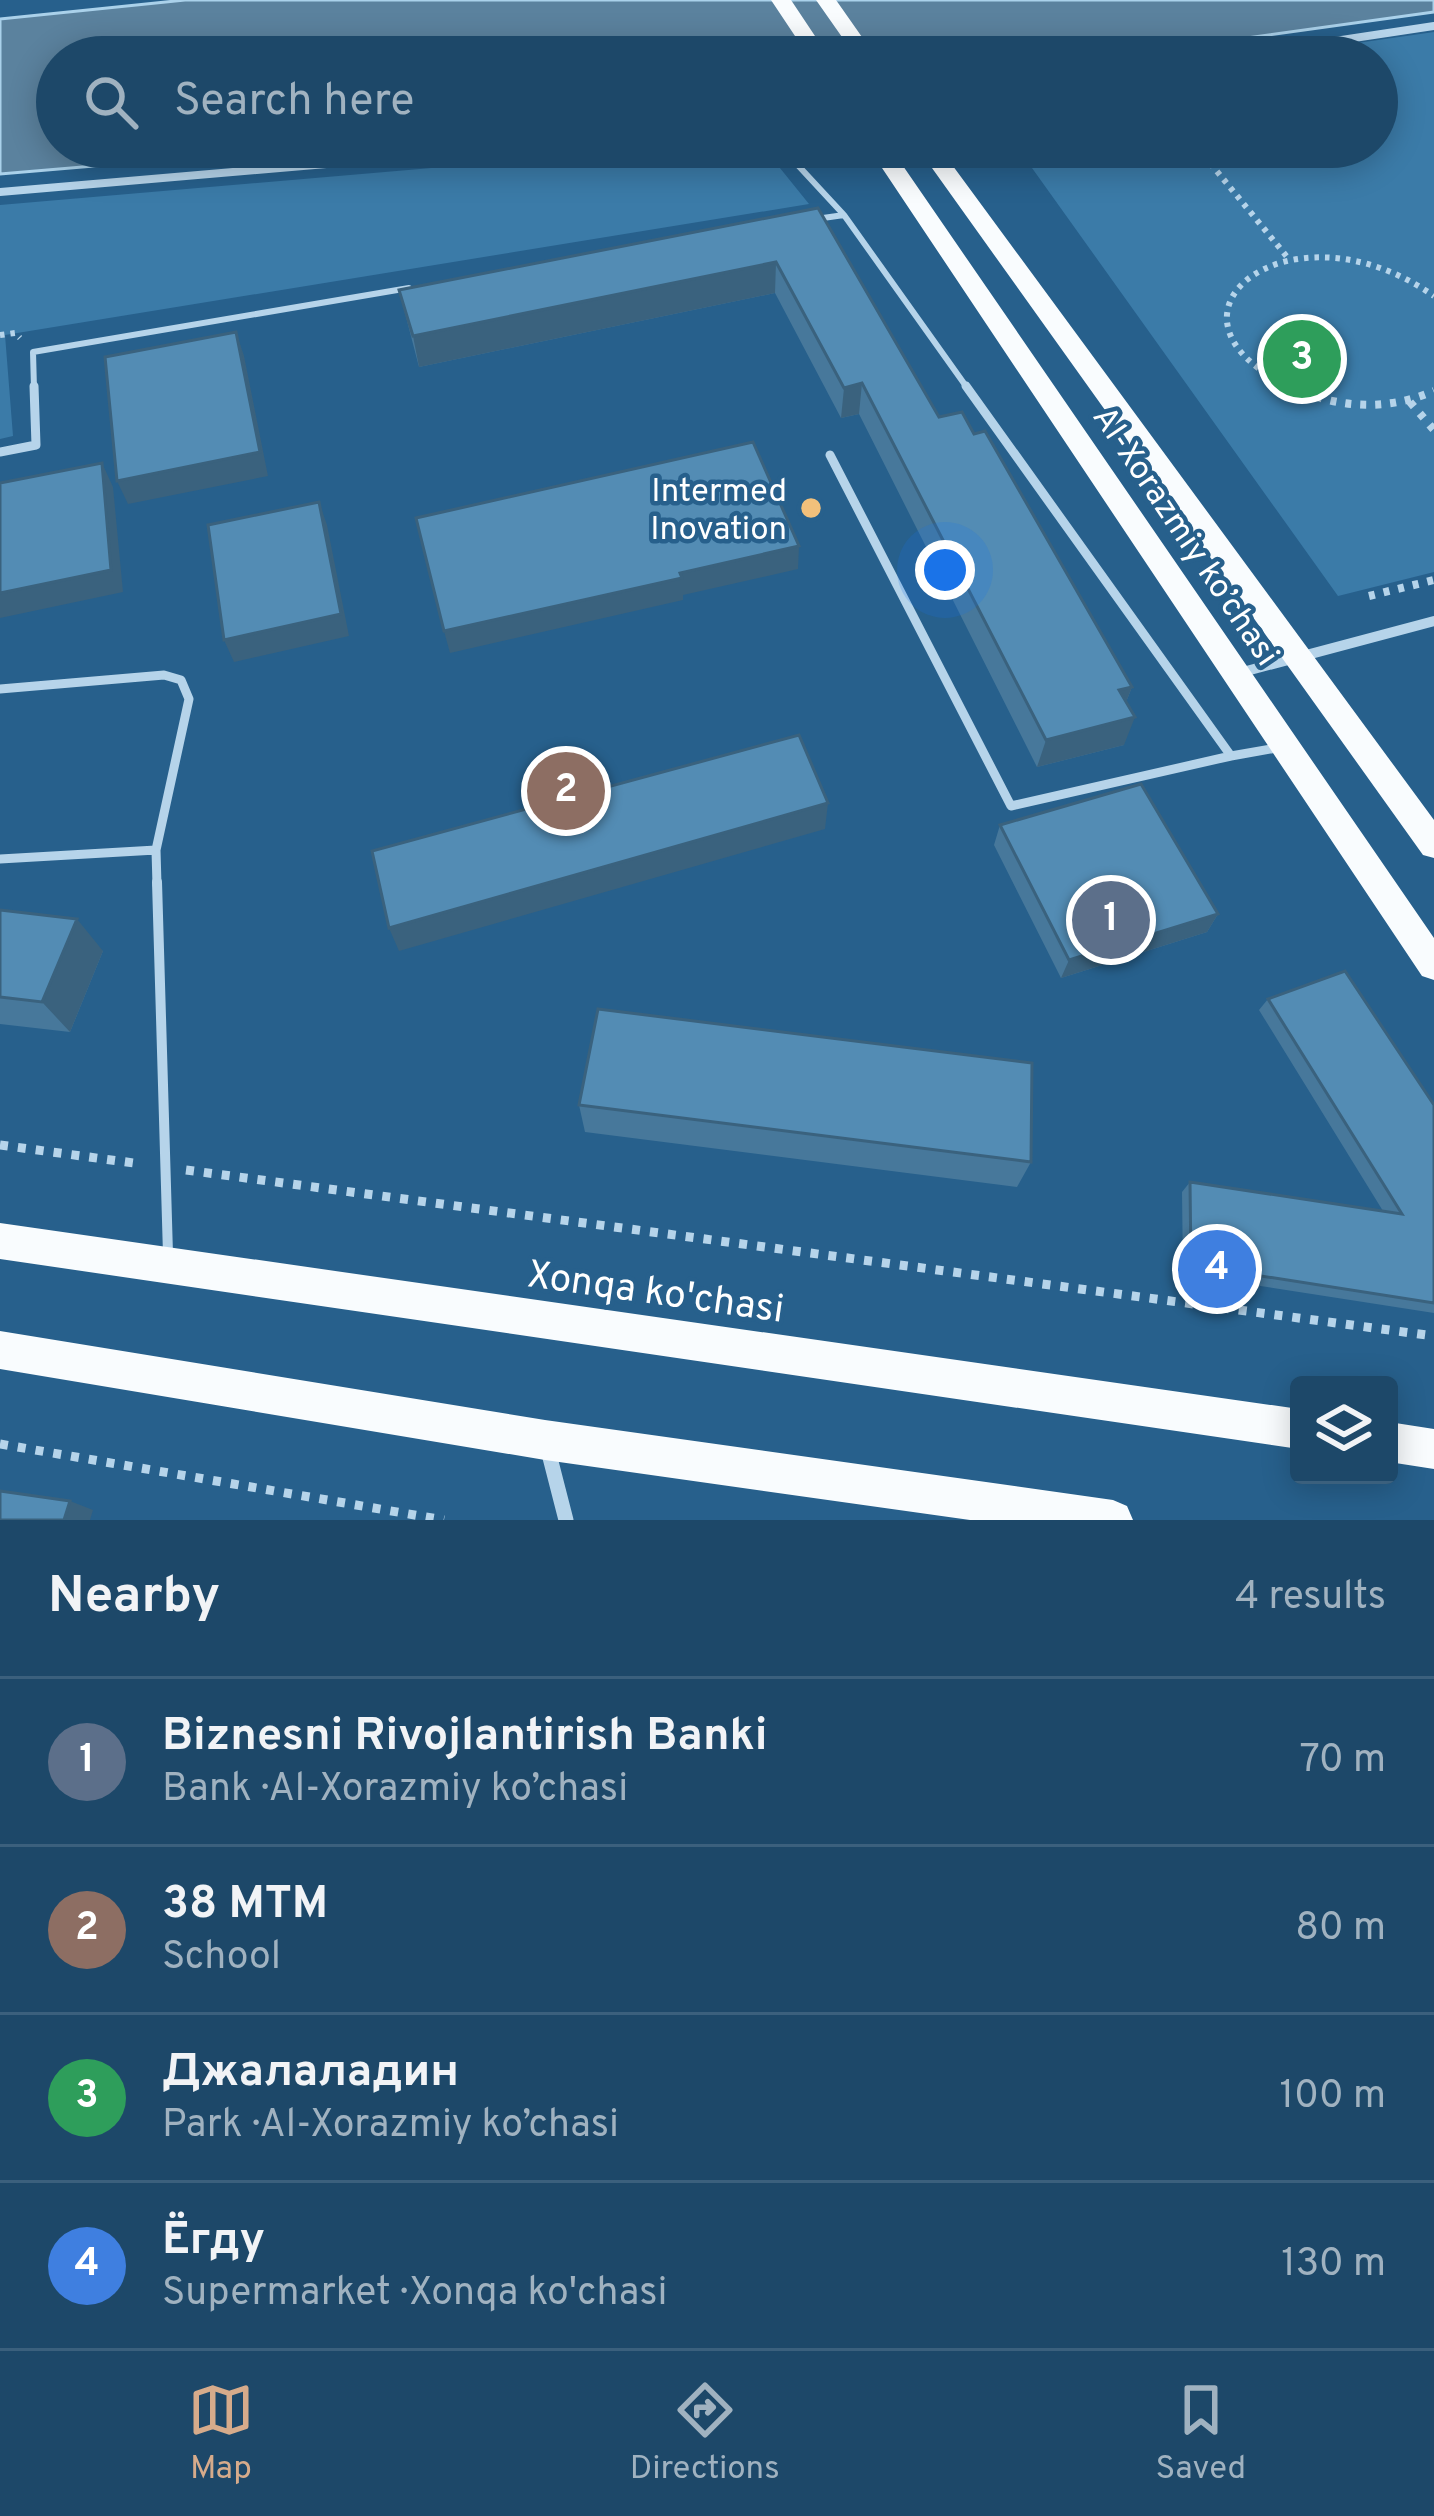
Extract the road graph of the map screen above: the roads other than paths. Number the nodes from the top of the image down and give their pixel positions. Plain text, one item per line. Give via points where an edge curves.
1 (781, 0) edge
2 (826, 0) edge
3 (1434, 26) edge
4 (805, 36) edge
5 (851, 36) edge
6 (1368, 36) edge
7 (279, 168) edge
8 (801, 168) edge
9 (894, 168) edge
10 (943, 168) edge
11 (0, 192) edge
12 (844, 214) junction
13 (796, 223) edge
14 (421, 286) edge
15 (0, 452) edge
16 (830, 455) dead end
17 (1434, 621) edge
18 (1298, 656) junction
19 (1238, 674) junction
20 (0, 689) edge
21 (1287, 746) junction
22 (1231, 755) junction
23 (1434, 845) edge
24 (156, 850) junction
25 (0, 860) edge
26 (1434, 965) edge
27 (0, 1241) edge
28 (168, 1265) junction
29 (0, 1350) edge
30 (1290, 1428) edge
31 (545, 1440) junction
32 (1398, 1443) edge
33 (1434, 1449) edge
34 (566, 1520) edge
35 (1113, 1520) edge

1 - 4 main road
2 - 5 main road
3 - 6 street
7 - 11 street
8 - 12 lane
9 - 19 main road, Al-Xorazmiy ko’chasi
10 - 18 main road, Al-Xorazmiy ko’chasi
12 - 13 lane
12 - 22 lane
14 - 15 lane via 33,352 35,445
16 - 22 lane via 1011,806
17 - 18 street
18 - 19 street
18 - 23 main road, Al-Xorazmiy ko’chasi
19 - 21 main road, Al-Xorazmiy ko’chasi
20 - 24 lane via 181,680 189,699
21 - 22 lane
21 - 26 main road, Al-Xorazmiy ko’chasi
24 - 25 lane
24 - 28 lane
27 - 28 main road, Xonqa ko'chasi
28 - 30 main road, Xonqa ko'chasi
29 - 31 main road
31 - 34 street
31 - 35 main road
32 - 33 main road

